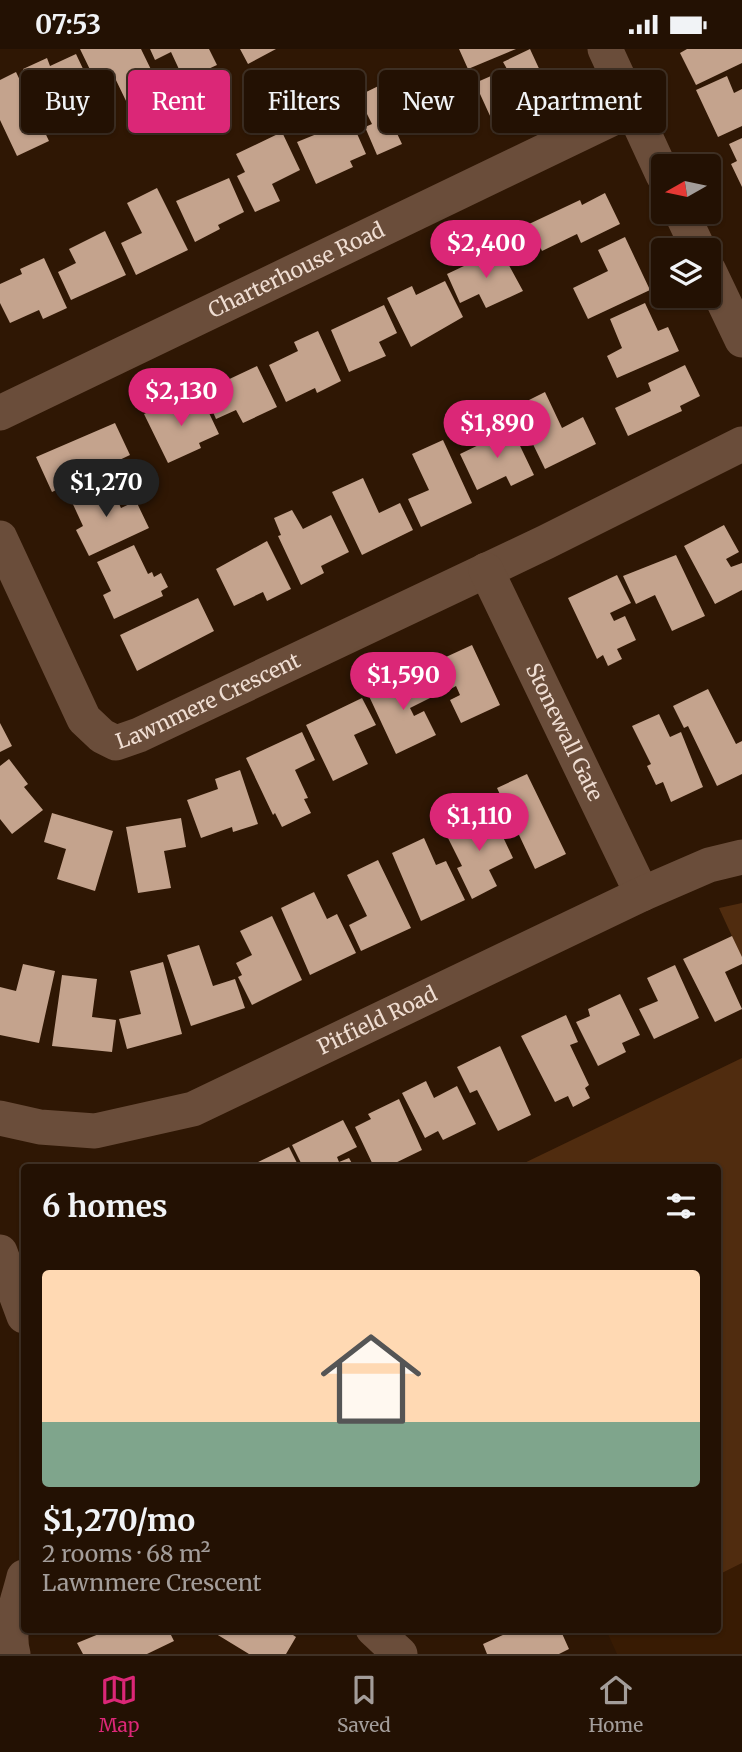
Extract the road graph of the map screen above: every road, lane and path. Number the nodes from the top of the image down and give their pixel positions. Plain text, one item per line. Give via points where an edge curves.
1 (605, 49) edge
2 (614, 70) edge
3 (582, 133) edge
4 (643, 133) edge
5 (653, 154) edge
6 (721, 296) edge
7 (742, 340) edge
8 (0, 413) edge
9 (742, 444) edge
10 (0, 538) edge
11 (486, 570) junction
12 (742, 856) edge
13 (642, 894) junction
14 (0, 1118) edge
15 (0, 1252) edge
16 (21, 1307) edge
17 (21, 1589) edge
18 (377, 1633) edge
19 (13, 1654) edge
20 (400, 1654) edge

1 - 2 street
3 - 8 street, Charterhouse Road
4 - 5 street
6 - 7 street
9 - 11 street, Lawnmere Crescent
10 - 11 street, Lawnmere Crescent via 84,719 116,743
11 - 13 street, Stonewall Gate
12 - 13 street, Pitfield Road
13 - 14 street, Pitfield Road via 193,1109 95,1131
15 - 16 street
17 - 19 street via 10,1643
18 - 20 street

